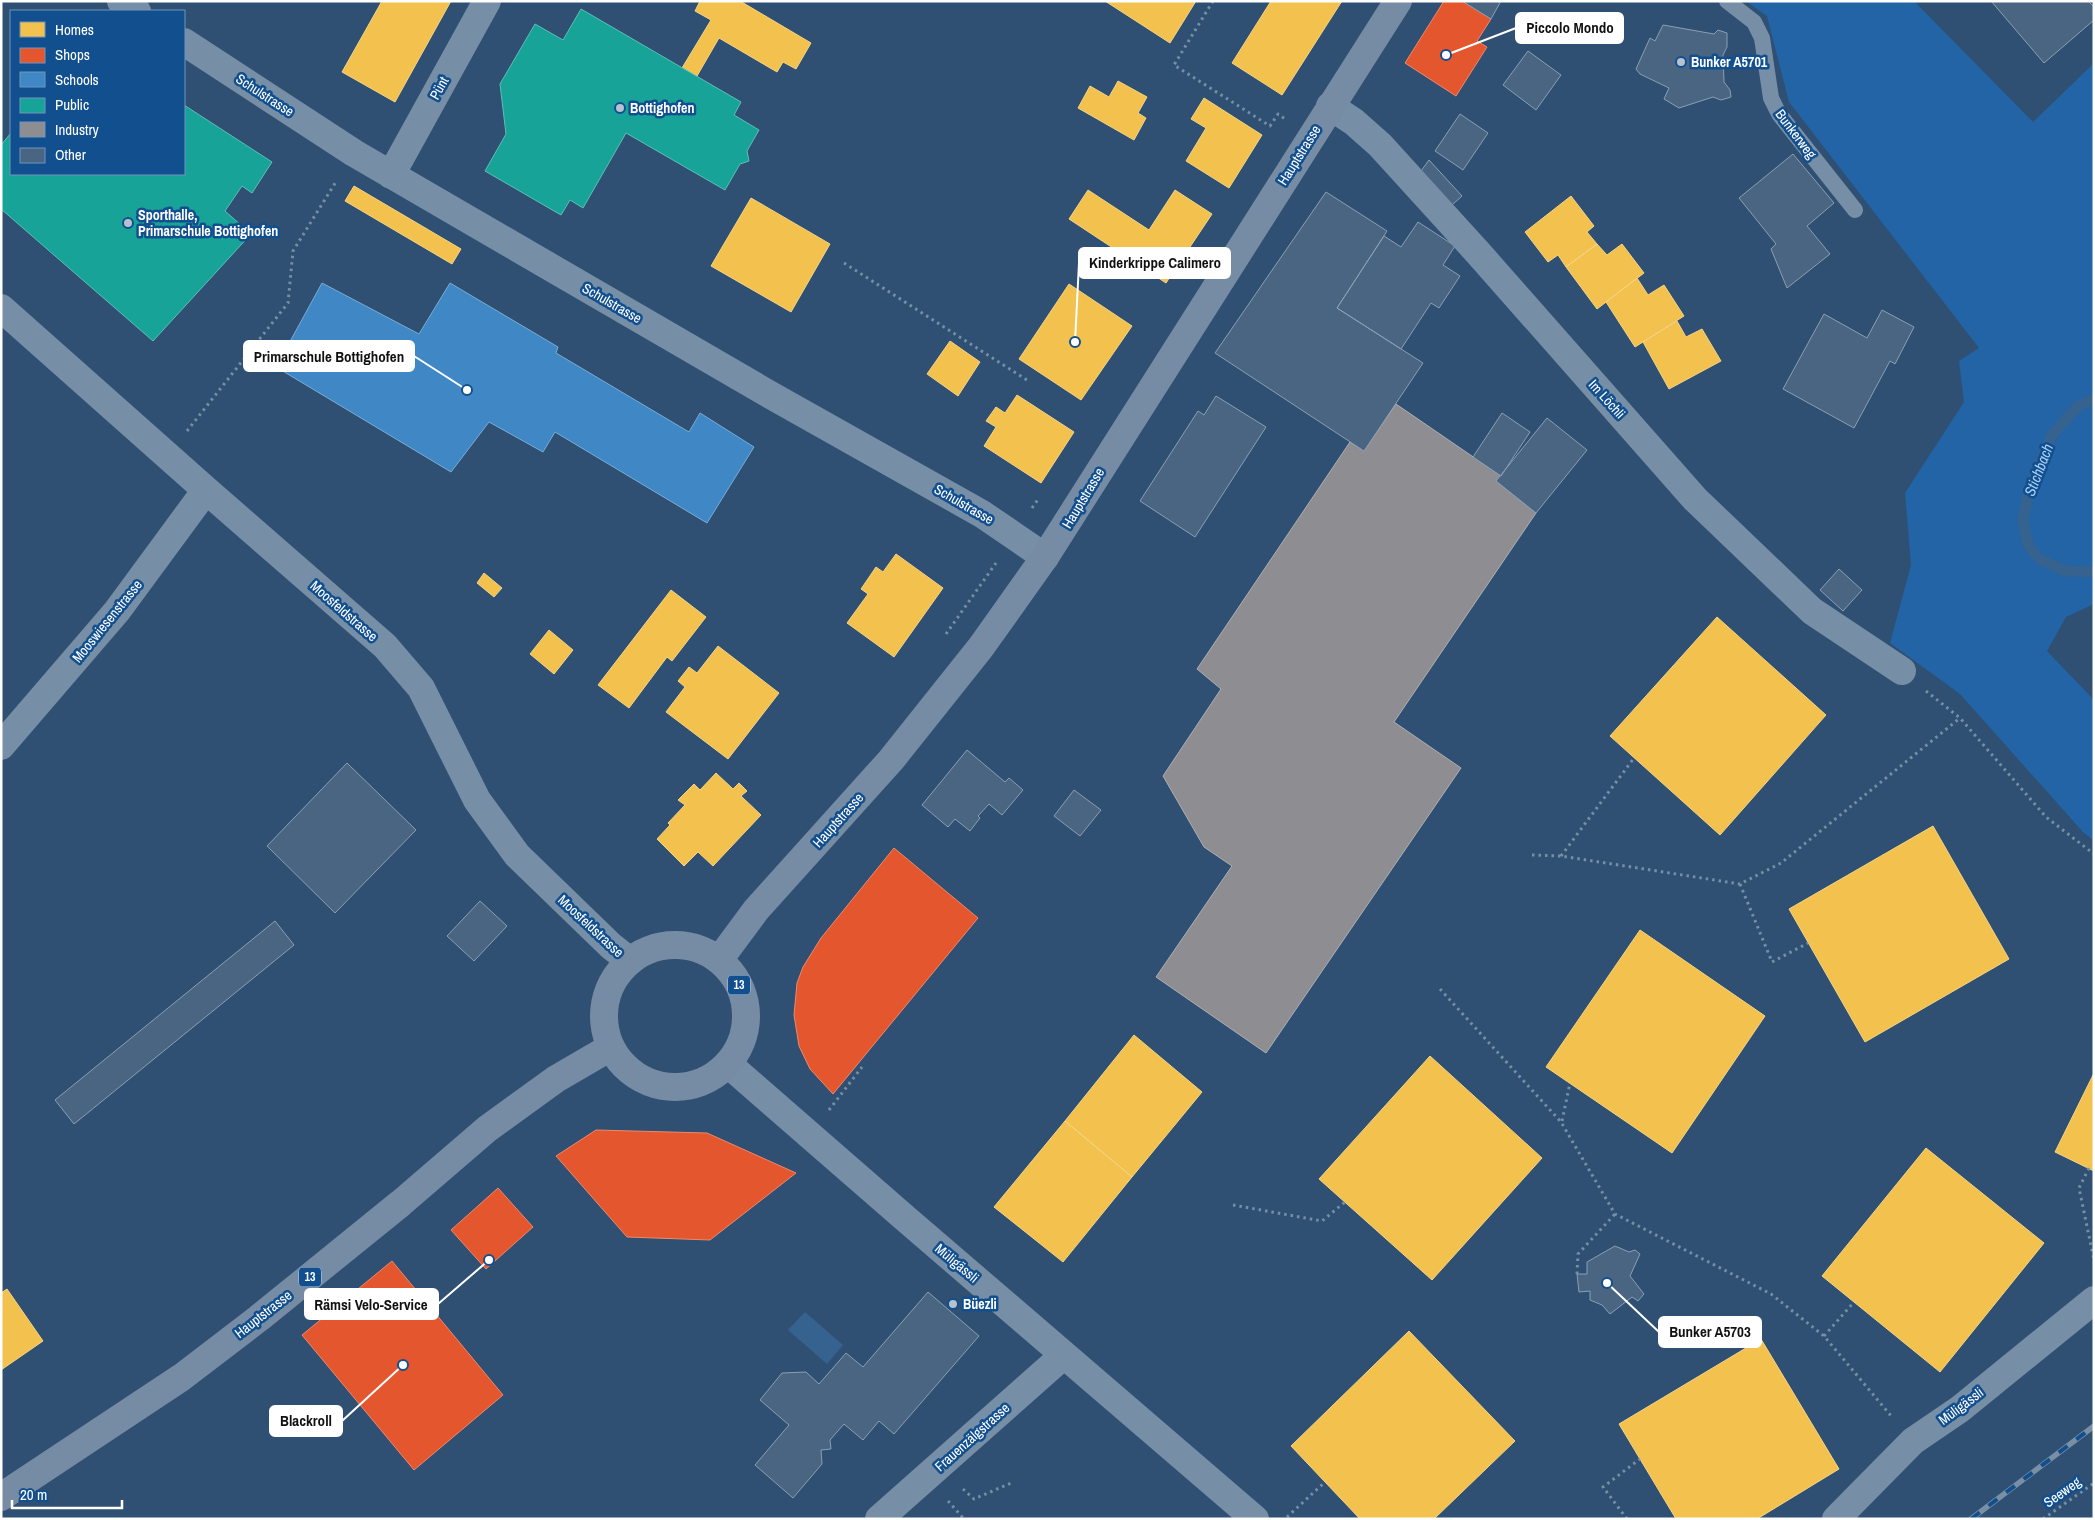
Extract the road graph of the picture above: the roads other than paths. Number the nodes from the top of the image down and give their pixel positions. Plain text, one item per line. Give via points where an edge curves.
1 (121, 1) edge
2 (487, 1) edge
3 (1398, 1) edge
4 (1727, 1) edge
5 (134, 10) edge
6 (185, 43) edge
7 (1330, 106) junction
8 (391, 175) junction
9 (1855, 210) dead end
10 (1, 308) edge
11 (206, 490) junction
12 (1045, 557) junction
13 (1902, 672) road end
14 (1, 746) edge
15 (719, 960) junction
16 (630, 961) junction
17 (611, 1047) junction
18 (728, 1064) junction
19 (2094, 1300) edge
20 (1064, 1355) junction
21 (1, 1497) edge
22 (880, 1519) edge
23 (1255, 1519) edge
24 (1836, 1519) edge

1 - 5 street
2 - 8 street, Pünt
3 - 7 main road, Hauptstrasse / 13
4 - 9 lane, Bunkerweg via 1754,22 1762,38 1771,98 1779,114
6 - 8 street, Schulstrasse
7 - 12 main road, Hauptstrasse / 13
7 - 13 street, Im Löchli via 1380,145 1696,499 1812,611
8 - 12 street, Schulstrasse via 982,514
10 - 11 street, Moosfeldstrasse
11 - 14 street, Mooswiesenstrasse via 117,611
11 - 16 street, Moosfeldstrasse via 401,663 421,688 477,800 507,842
12 - 15 main road, Hauptstrasse / 13 via 981,647 891,760 756,910
15 - 16 main road, 13 via 703,950 664,945
15 - 18 main road, 13 via 735,976 745,1006 746,1021 741,1044
16 - 17 main road, 13 via 617,975 608,992 604,1010
17 - 18 main road, 13 via 624,1066 644,1080 665,1087 689,1086 710,1078
17 - 21 main road, Hauptstrasse / 13 via 556,1079 487,1129 334,1258 182,1377
18 - 20 street, Müligässli
19 - 24 street, Müligässli via 1960,1409 1913,1441
20 - 22 street, Frauenzälgstrasse
20 - 23 street, Müligässli

